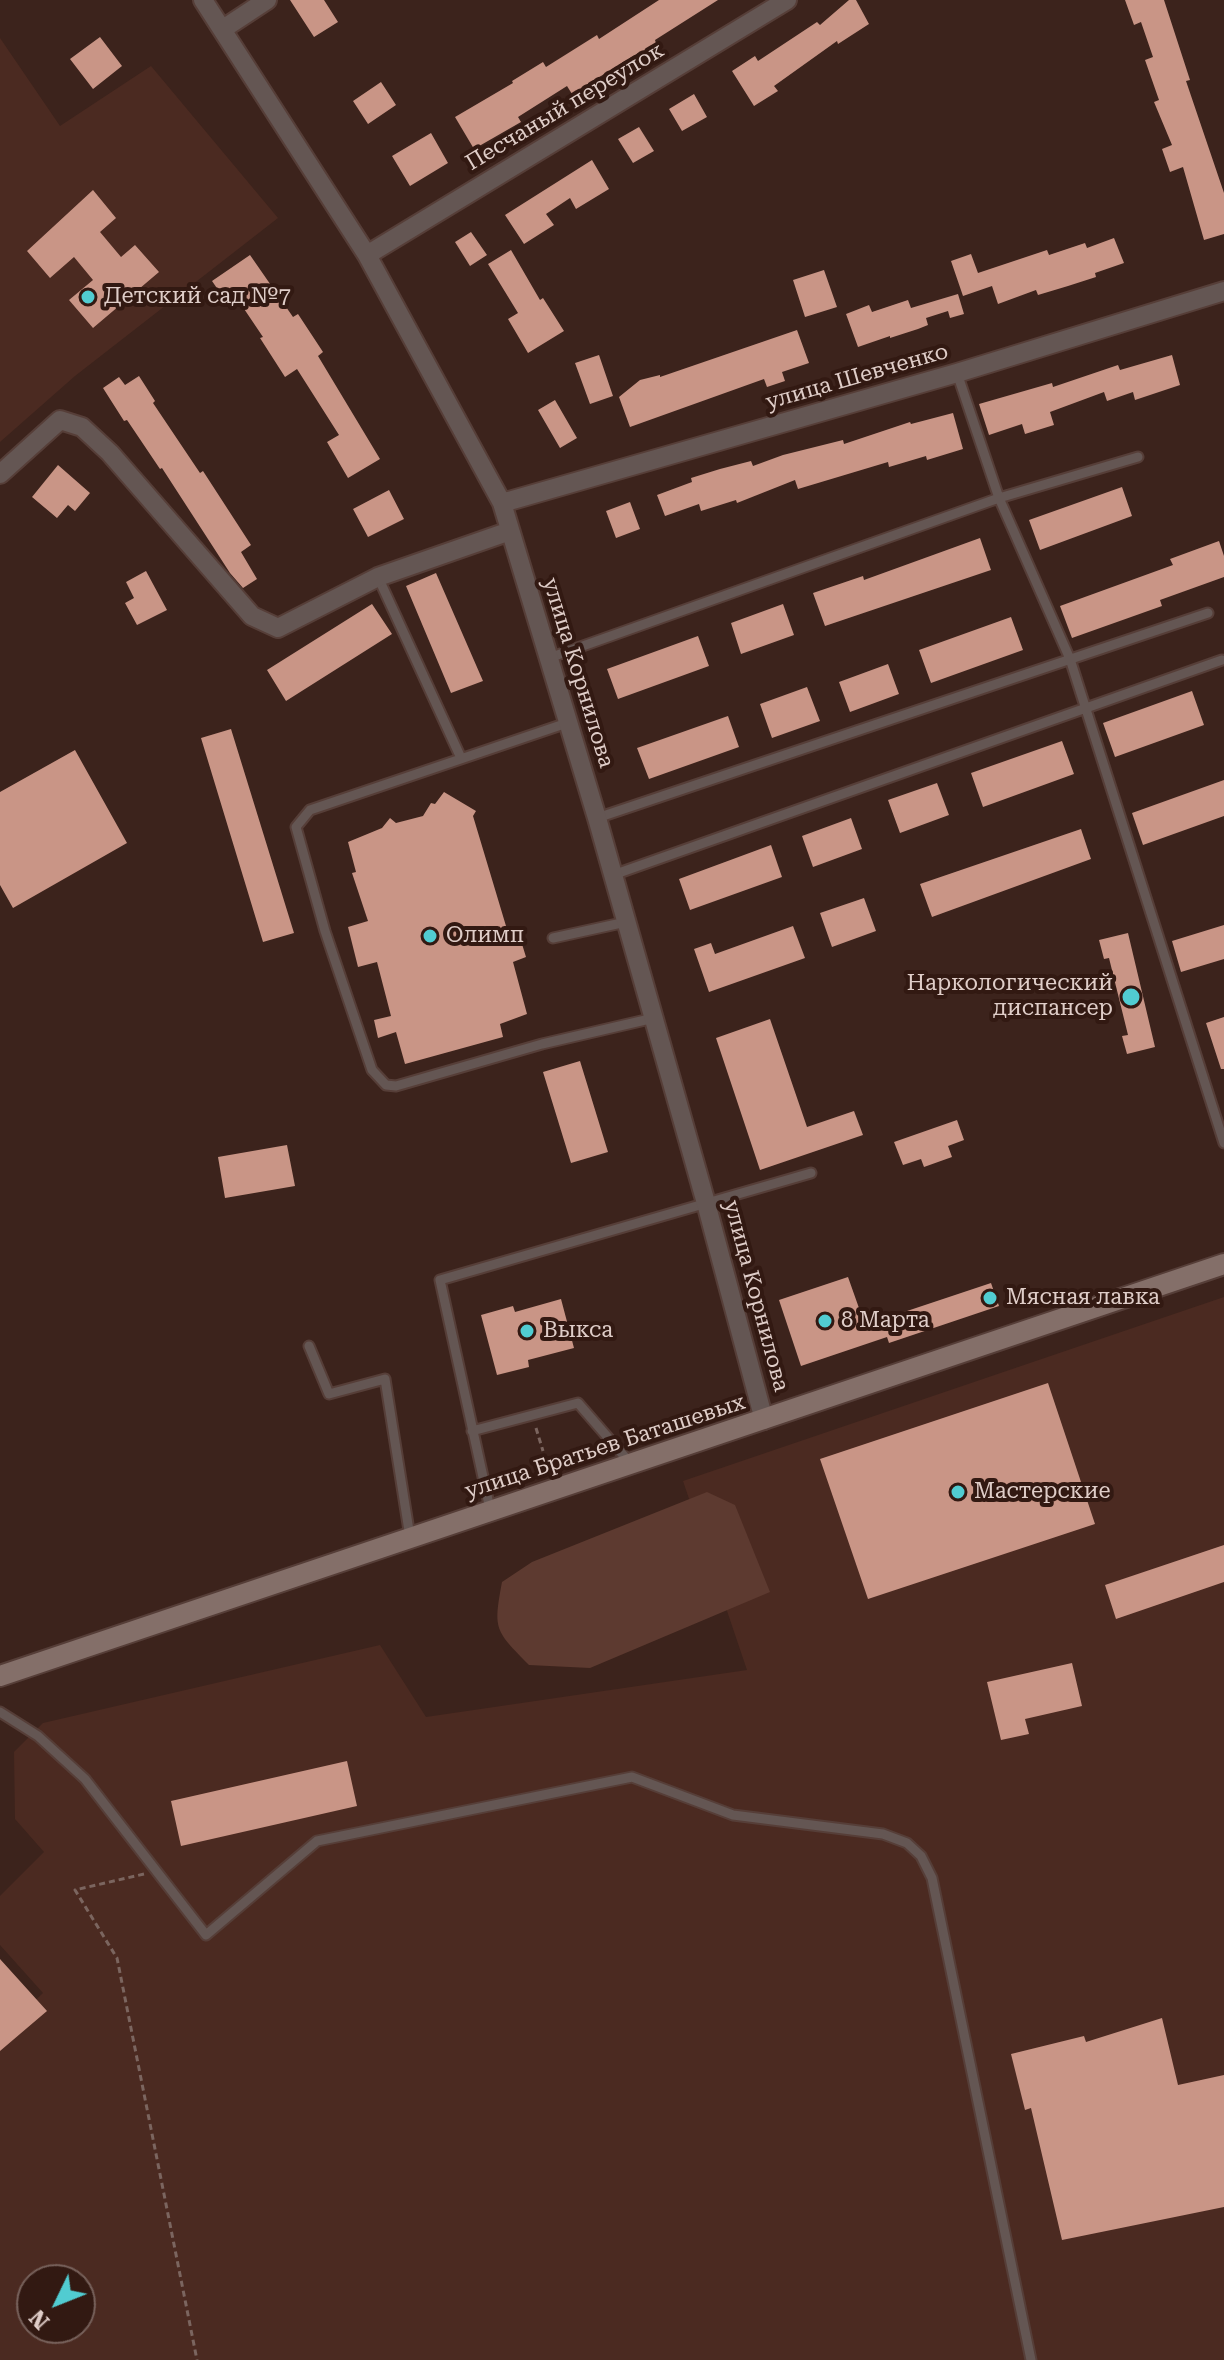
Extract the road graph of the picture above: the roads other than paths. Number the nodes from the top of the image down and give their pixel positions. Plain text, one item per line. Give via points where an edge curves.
1 (203, 0) edge
2 (267, 0) edge
3 (787, 0) edge
4 (223, 29) junction
5 (367, 255) junction
6 (1224, 291) edge
7 (957, 373) junction
8 (1138, 457) dead end
9 (0, 474) edge
10 (999, 498) junction
11 (502, 503) junction
12 (510, 531) junction
13 (378, 577) junction
14 (1208, 613) dead end
15 (549, 658) junction
16 (1070, 659) junction
17 (1222, 660) dead end
18 (1085, 707) junction
19 (567, 723) junction
20 (461, 758) junction
21 (597, 818) junction
22 (613, 875) junction
23 (626, 922) junction
24 (553, 938) dead end
25 (654, 1018) junction
26 (1224, 1143) edge
27 (811, 1173) dead end
28 (706, 1203) junction
29 (1224, 1264) edge
30 (309, 1346) dead end
31 (764, 1420) junction
32 (472, 1431) junction
33 (631, 1464) junction
34 (490, 1509) junction
35 (410, 1537) junction
36 (0, 1676) edge
37 (0, 1712) edge
38 (1031, 2360) edge

1 - 4 street, улица Корнилова
2 - 4 street
3 - 5 street, Песчаный переулок
4 - 5 street, улица Корнилова
5 - 11 street, улица Корнилова
6 - 7 street, улица Шевченко
7 - 10 lane
7 - 11 street, улица Шевченко
8 - 10 lane
9 - 13 street via 60,420 82,427 252,616 278,628
10 - 15 lane
10 - 16 lane
11 - 12 street, улица Корнилова
12 - 13 street
12 - 15 street, улица Корнилова
13 - 20 lane
14 - 16 lane
15 - 19 street, улица Корнилова
16 - 18 lane
16 - 21 lane
17 - 18 lane
18 - 22 lane
18 - 26 lane
19 - 20 lane
19 - 21 street, улица Корнилова
20 - 25 lane via 310,810 296,827 325,931 378,1079 396,1086
21 - 22 street, улица Корнилова
22 - 23 street, улица Корнилова
23 - 24 lane
23 - 25 street, улица Корнилова
25 - 28 street, улица Корнилова
27 - 28 lane
28 - 31 street, улица Корнилова
28 - 32 lane via 440,1280
29 - 31 street, улица Братьев Баташевых
30 - 35 lane via 329,1394 385,1379
31 - 33 street, улица Братьев Баташевых
32 - 33 lane via 578,1403
32 - 34 lane
33 - 34 street, улица Братьев Баташевых
34 - 35 street, улица Братьев Баташевых
35 - 36 street, улица Братьев Баташевых
37 - 38 lane via 38,1736 85,1779 206,1935 317,1841 632,1777 733,1815 883,1834 907,1843 932,1878

